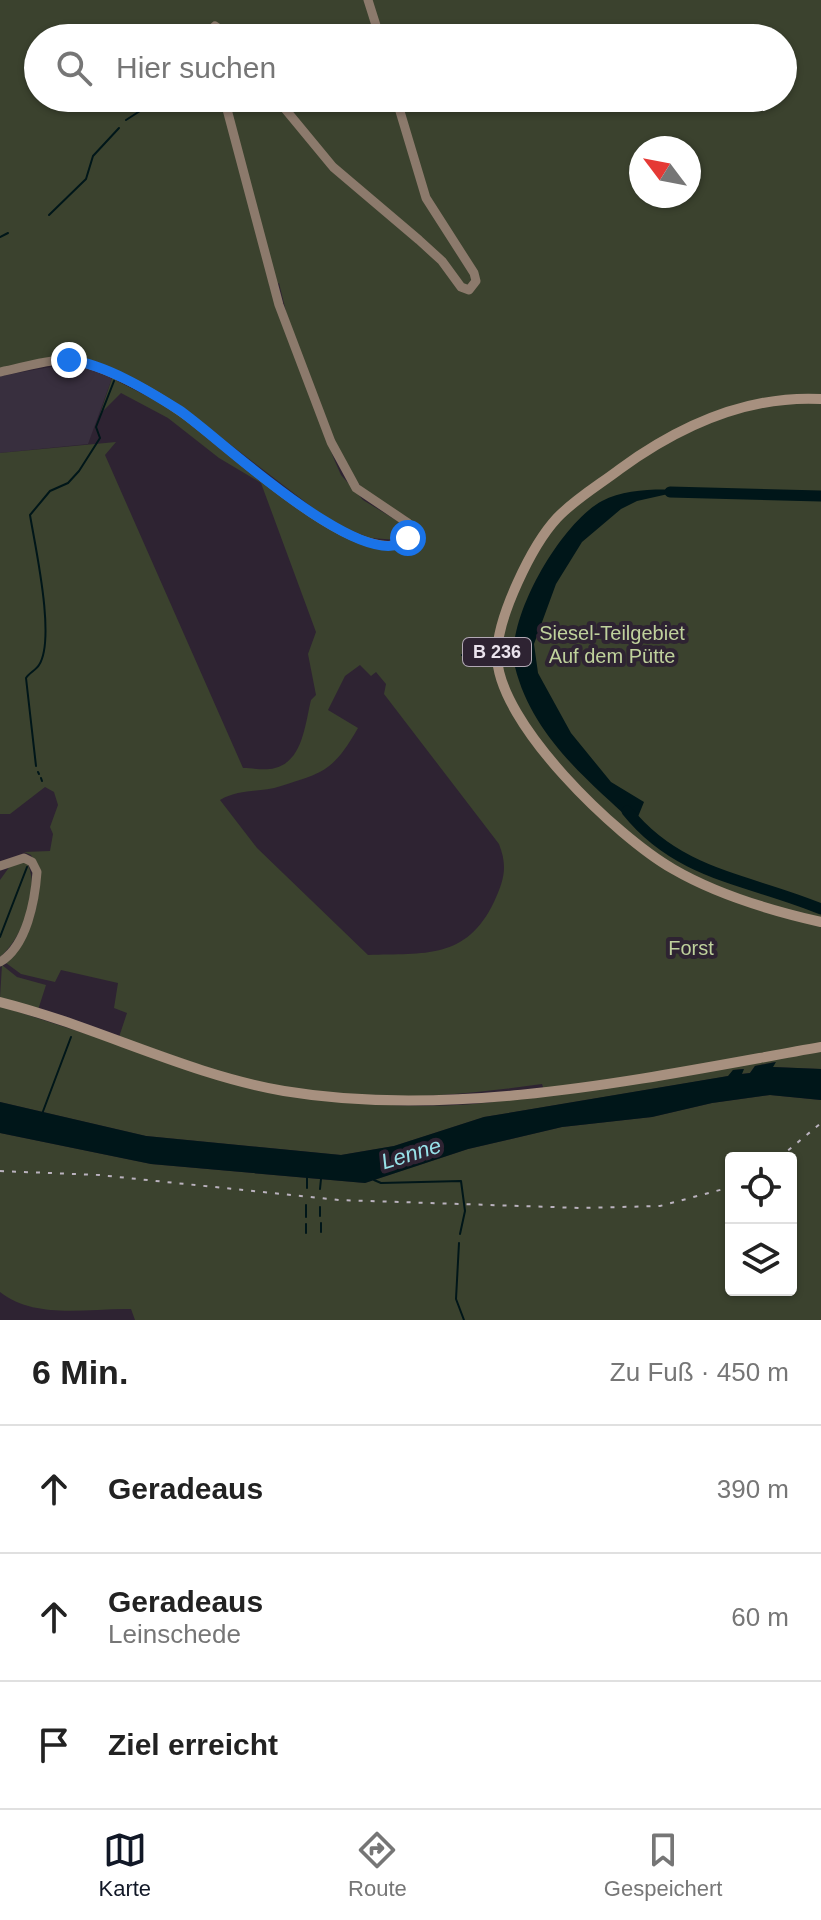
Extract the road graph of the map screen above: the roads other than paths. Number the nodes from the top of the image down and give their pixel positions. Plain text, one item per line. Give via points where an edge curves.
1 (368, 0) edge
2 (376, 24) edge
3 (228, 112) edge
4 (288, 112) edge
5 (400, 112) edge
6 (0, 372) edge
7 (821, 399) edge
8 (0, 866) edge
9 (821, 922) edge
10 (0, 962) edge
11 (0, 1002) edge
12 (821, 1047) edge

1 - 2 main road
3 - 6 main road via 279,305 331,442 356,488 406,521 408,538 390,546 334,527 282,493 181,411 91,365 69,360
4 - 5 main road via 333,167 469,290 475,285 474,273 426,198
7 - 9 main road, B 236 via 760,401 713,416 639,455 580,499 540,543 511,601 497,654 515,708 552,764 655,858 695,881
8 - 10 main road via 24,858 34,864 37,875 21,939
11 - 12 main road via 249,1083 327,1097 394,1101 468,1099 669,1074

